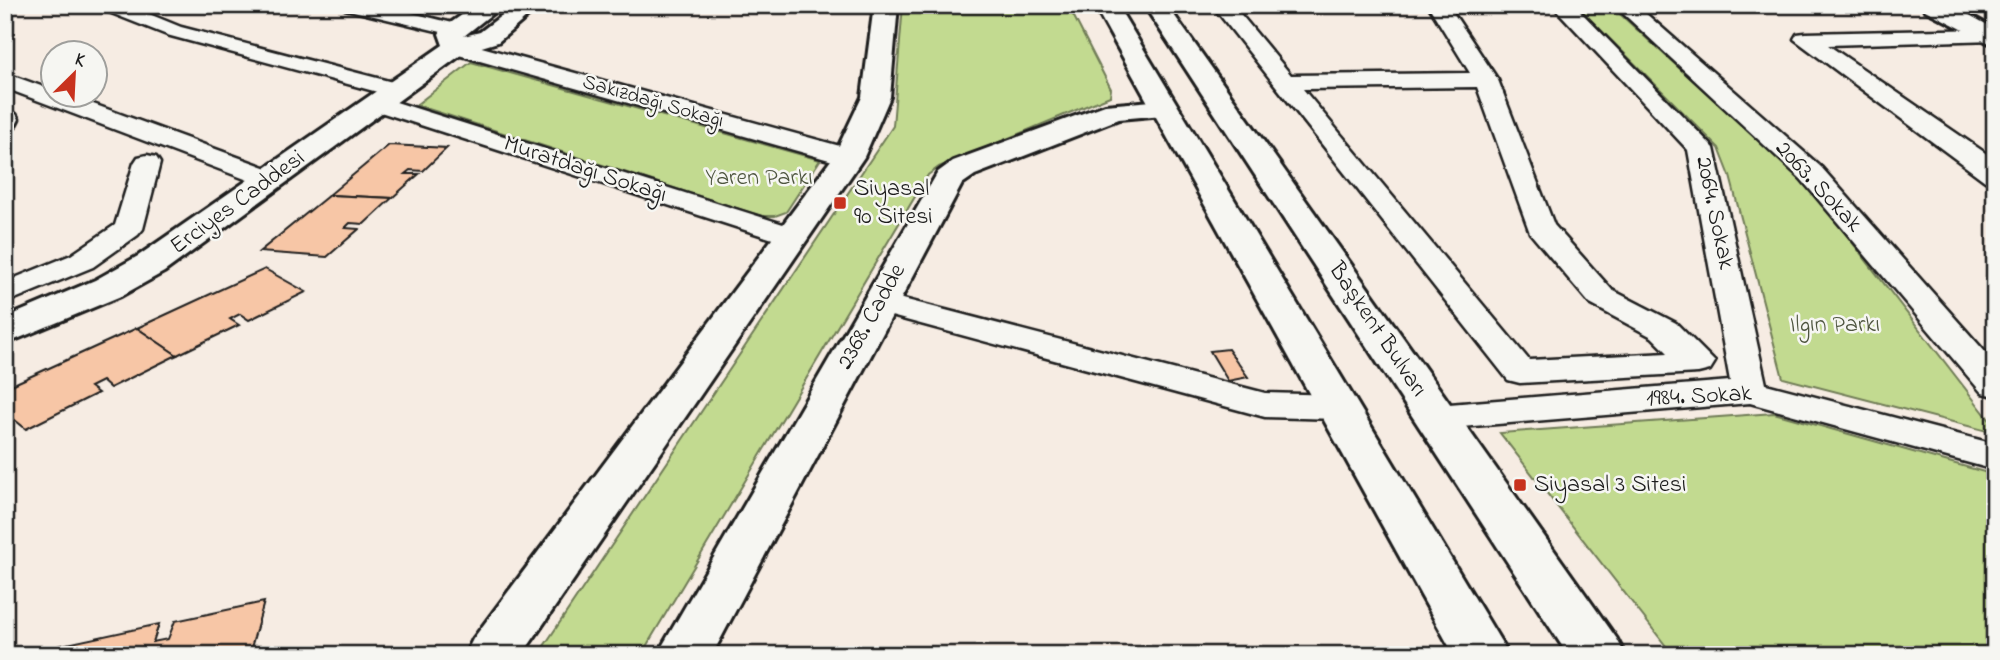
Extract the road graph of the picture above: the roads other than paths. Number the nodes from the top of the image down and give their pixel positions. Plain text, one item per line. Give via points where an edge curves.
1 (108, 5) edge
2 (352, 5) edge
3 (492, 5) edge
4 (530, 5) edge
5 (886, 5) edge
6 (1105, 5) edge
7 (1155, 5) edge
8 (1222, 5) edge
9 (1438, 5) edge
10 (1562, 5) edge
11 (1624, 5) edge
12 (1940, 9) edge
13 (1992, 29) edge
14 (457, 38) junction
15 (5, 80) edge
16 (1486, 80) junction
17 (1284, 82) junction
18 (386, 97) junction
19 (1164, 107) junction
20 (849, 157) junction
21 (148, 163) dead end
22 (1995, 176) edge
23 (271, 179) junction
24 (792, 236) junction
25 (5, 294) edge
26 (880, 303) junction
27 (5, 332) edge
28 (1995, 386) edge
29 (1750, 391) junction
30 (1338, 407) junction
31 (1437, 417) junction
32 (1995, 457) edge
33 (492, 655) edge
34 (684, 655) edge
35 (1482, 655) edge
36 (1598, 655) edge

1 - 18 street, Muratdağı Sokağı via 174,31
2 - 14 street, Sakızdağı Sokağı
3 - 14 street, Erciyes Caddesi
4 - 14 street, Erciyes Caddesi via 489,37
5 - 20 street via 876,97
6 - 19 street
7 - 31 street, Başkent Bulvarı
8 - 17 street
9 - 16 street
10 - 29 street, 2064. Sokak via 1701,148
11 - 28 street, 2063. Sokak via 1811,173
12 - 13 street
13 - 22 street via 1805,39
14 - 18 street, Erciyes Caddesi
14 - 20 street, Sakızdağı Sokağı
15 - 23 street
16 - 17 street
16 - 17 street via 1540,227 1601,297 1664,330 1698,362 1520,372
18 - 23 street, Erciyes Caddesi
18 - 24 street, Muratdağı Sokağı
19 - 26 street, 2368. Cadde via 1120,110 955,173
19 - 30 street
20 - 24 street
21 - 25 street via 128,229 82,261
23 - 27 street, Erciyes Caddesi via 152,264
24 - 33 street
26 - 30 street via 1265,405
26 - 34 street, 2368. Cadde
29 - 31 street, 1984. Sokak
29 - 32 street, 1984. Sokak
30 - 35 street
31 - 36 street, Başkent Bulvarı

